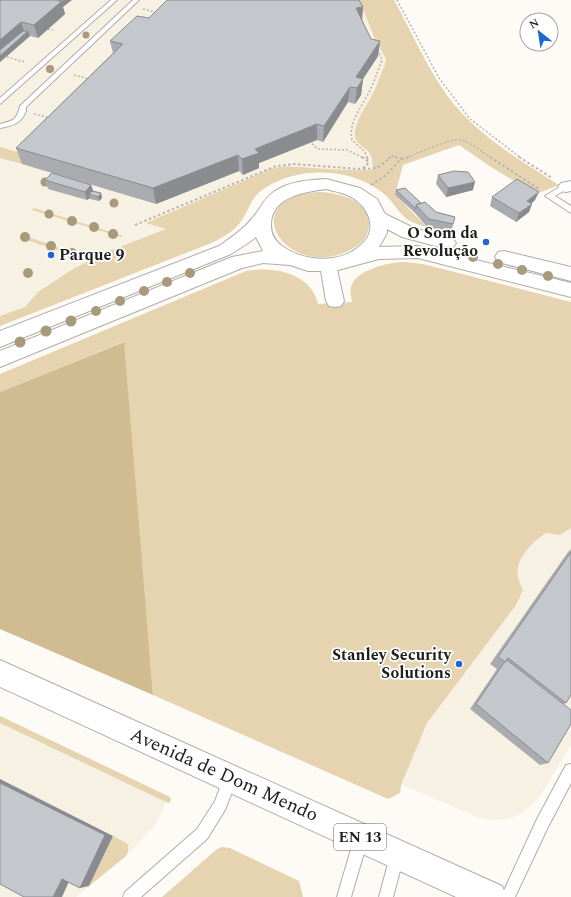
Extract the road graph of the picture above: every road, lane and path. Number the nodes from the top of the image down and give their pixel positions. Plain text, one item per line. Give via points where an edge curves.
1 (114, 0) edge
2 (136, 0) edge
3 (397, 0) edge
4 (137, 8) dead end
5 (163, 14) edge
6 (48, 28) edge
7 (53, 30) dead end
8 (375, 44) edge
9 (1, 56) edge
10 (27, 62) dead end
11 (67, 74) dead end
12 (96, 81) edge
13 (0, 102) edge
14 (32, 113) dead end
15 (52, 118) edge
16 (0, 126) edge
17 (307, 139) edge
18 (403, 159) junction
19 (368, 160) junction
20 (359, 169) junction
21 (564, 184) edge
22 (368, 187) dead end
23 (549, 196) junction
24 (571, 210) edge
25 (380, 218) junction
26 (142, 220) dead end
27 (146, 220) junction
28 (261, 220) junction
29 (135, 225) dead end
30 (358, 257) junction
31 (290, 259) junction
32 (328, 265) junction
33 (571, 274) edge
34 (571, 290) edge
35 (335, 302) dead end
36 (0, 339) edge
37 (0, 359) edge
38 (0, 673) edge
39 (571, 770) edge
40 (230, 778) junction
41 (361, 837) junction
42 (397, 854) junction
43 (130, 897) edge
44 (344, 897) edge
45 (386, 897) edge
46 (491, 897) edge
47 (508, 897) edge

1 - 13 lane
2 - 16 lane via 22,107 19,119
3 - 21 path via 439,78 470,119 512,152
4 - 5 path
6 - 7 path
8 - 19 path via 382,60 369,93 357,112 350,138 365,151
9 - 10 path
11 - 12 path
14 - 15 path
17 - 19 path via 321,150 347,150
18 - 20 path via 389,157 378,168
18 - 22 path via 385,176
18 - 23 path via 445,142 460,140 474,146
19 - 20 path via 367,165
20 - 27 path via 294,164 276,166
21 - 23 lane
23 - 24 lane
25 - 28 main road via 374,207 357,193 342,187 318,184 301,186 280,194 269,204
25 - 30 main road via 377,240
25 - 33 main road via 396,228 422,238
26 - 27 path
27 - 29 path
28 - 31 main road via 262,232 267,242 277,252
28 - 36 main road via 245,236 219,252
30 - 32 main road via 344,263
30 - 34 main road via 379,253 418,252
31 - 32 main road
31 - 37 main road via 263,257 238,262
32 - 35 street
38 - 40 main road, Avenida de Dom Mendo / EN 13
39 - 47 lane
40 - 41 main road, Avenida de Dom Mendo / EN 13
40 - 43 lane via 220,804 202,834
41 - 42 main road, Avenida de Dom Mendo / EN 13
41 - 44 lane
42 - 45 lane
42 - 46 main road, Avenida de Dom Mendo / EN 13

